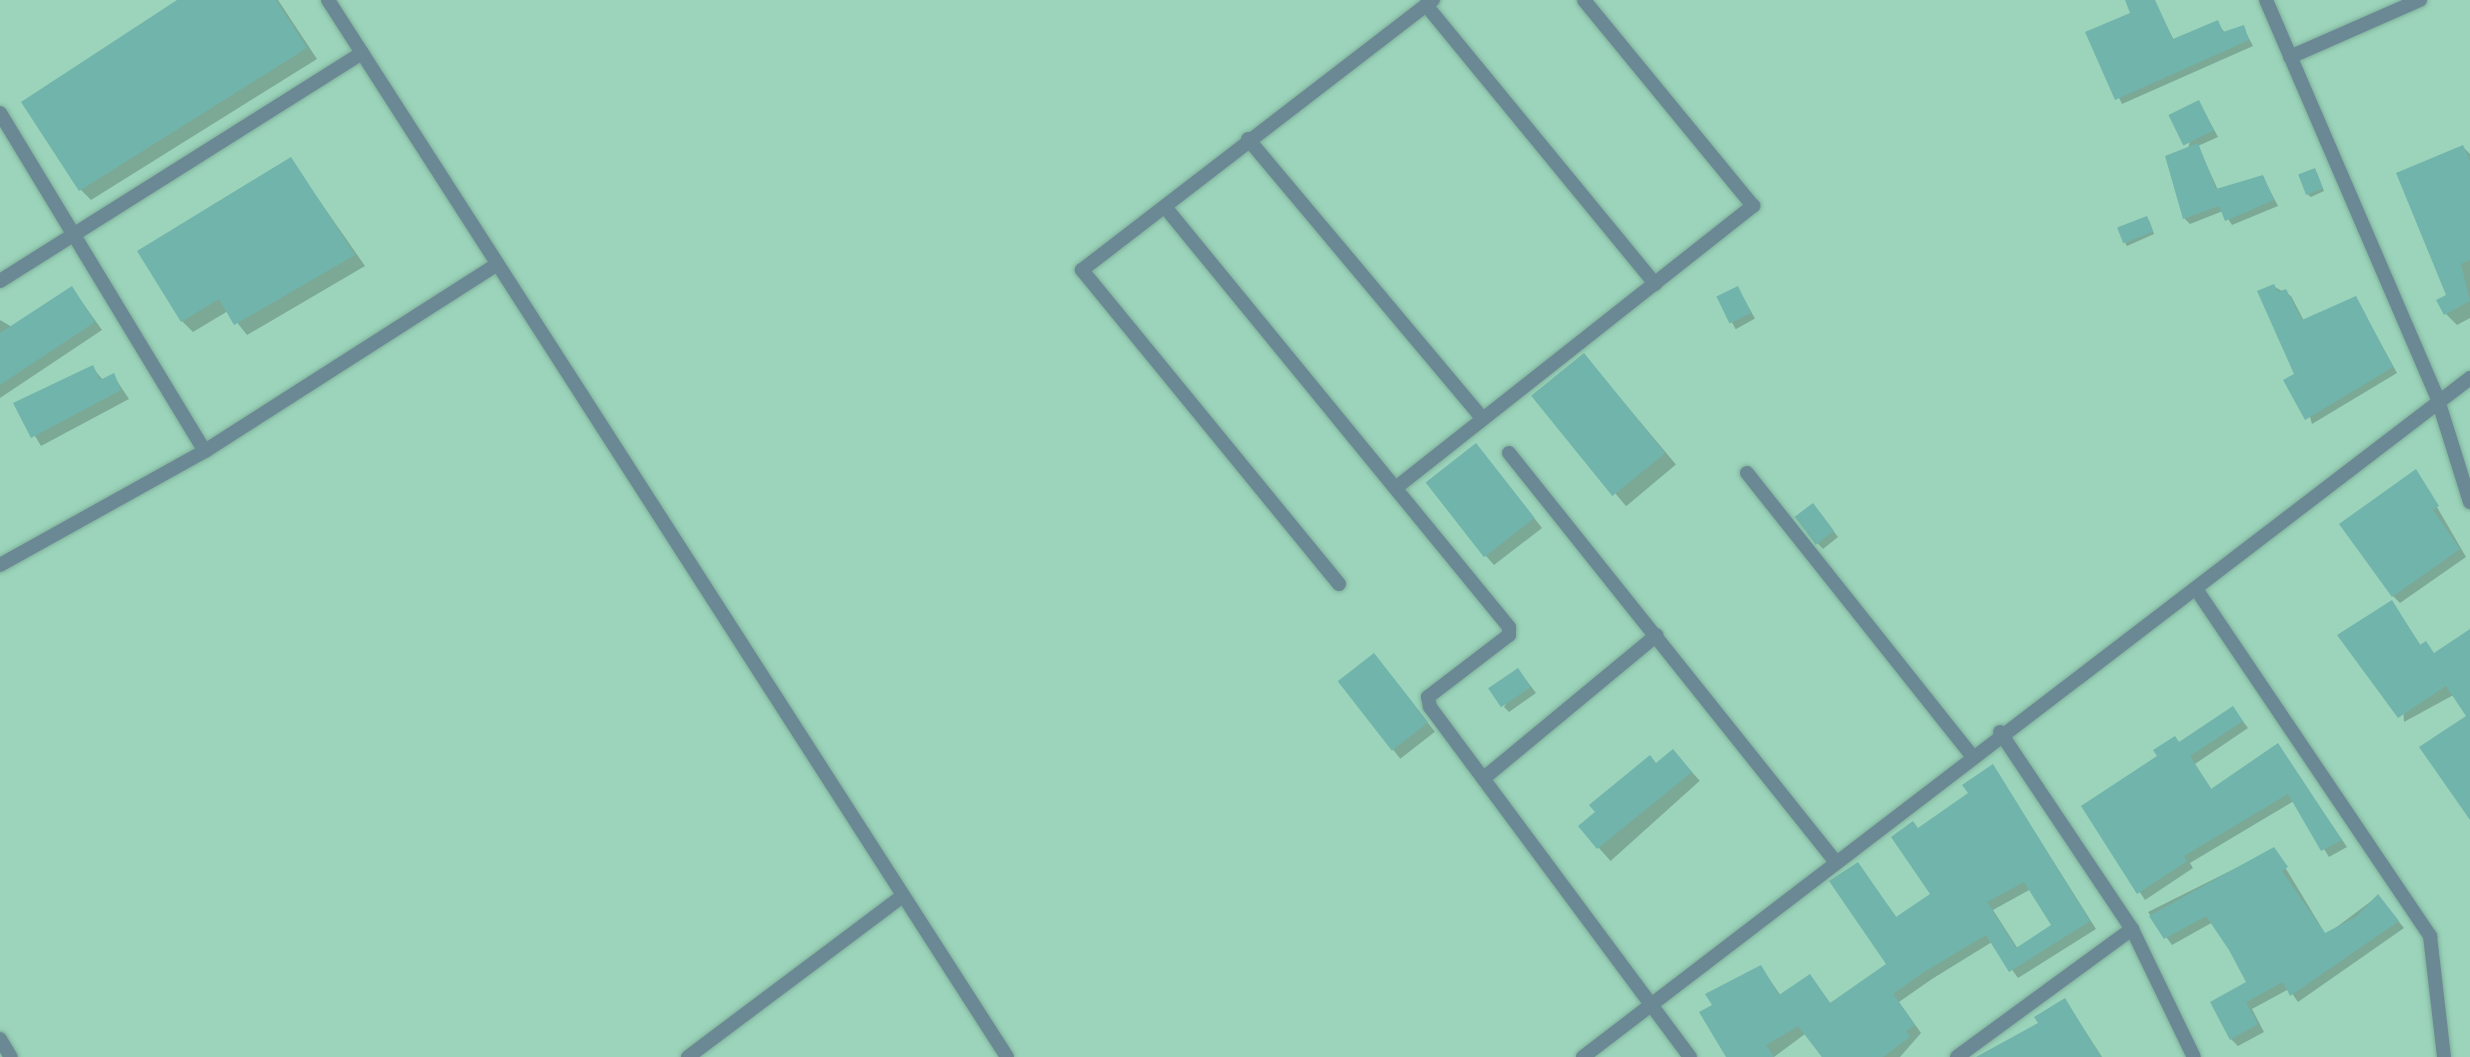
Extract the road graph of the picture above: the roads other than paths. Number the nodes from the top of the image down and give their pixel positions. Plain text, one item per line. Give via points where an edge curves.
1 (328, 0) edge
2 (1584, 0) edge
3 (2266, 0) edge
4 (2420, 0) edge
5 (1429, 3) edge
6 (362, 53) junction
7 (2290, 57) junction
8 (0, 113) edge
9 (1248, 139) junction
10 (1165, 207) junction
11 (78, 234) junction
12 (497, 264) junction
13 (0, 281) edge
14 (1655, 284) junction
15 (2470, 378) edge
16 (2438, 400) junction
17 (1480, 415) junction
18 (205, 451) junction
19 (1509, 453) dead end
20 (1746, 473) dead end
21 (1397, 487) junction
22 (2470, 502) edge
23 (0, 565) edge
24 (1339, 584) dead end
25 (2196, 589) junction
26 (1657, 635) junction
27 (2000, 733) junction
28 (1971, 755) junction
29 (1484, 778) junction
30 (1835, 861) junction
31 (901, 897) junction
32 (2132, 929) junction
33 (1652, 1002) junction
34 (0, 1039) edge
35 (11, 1057) edge
36 (688, 1057) edge
37 (1007, 1057) edge
38 (1583, 1057) edge
39 (1690, 1057) edge
40 (1957, 1057) edge
41 (2194, 1057) edge
42 (2444, 1057) edge

1 - 6 street
2 - 14 street via 1753,206
3 - 7 street
4 - 7 street
5 - 9 street
5 - 14 street
6 - 11 street
6 - 12 street
7 - 16 street
8 - 11 street
9 - 10 street
9 - 17 street
10 - 21 street
10 - 24 street via 1082,270
11 - 13 street
11 - 18 street
12 - 18 street
12 - 31 street
14 - 17 street
15 - 16 street
16 - 22 street
16 - 25 street
17 - 21 street
18 - 23 street
19 - 26 street
20 - 28 street
21 - 29 street via 1509,627 1509,635 1428,697
25 - 27 street
25 - 42 street via 2430,936
26 - 29 street
26 - 30 street
27 - 28 street
27 - 32 street
28 - 30 street
29 - 33 street
30 - 33 street
31 - 36 street
31 - 37 street
32 - 40 street
32 - 41 street
33 - 38 street
33 - 39 street
34 - 35 street

